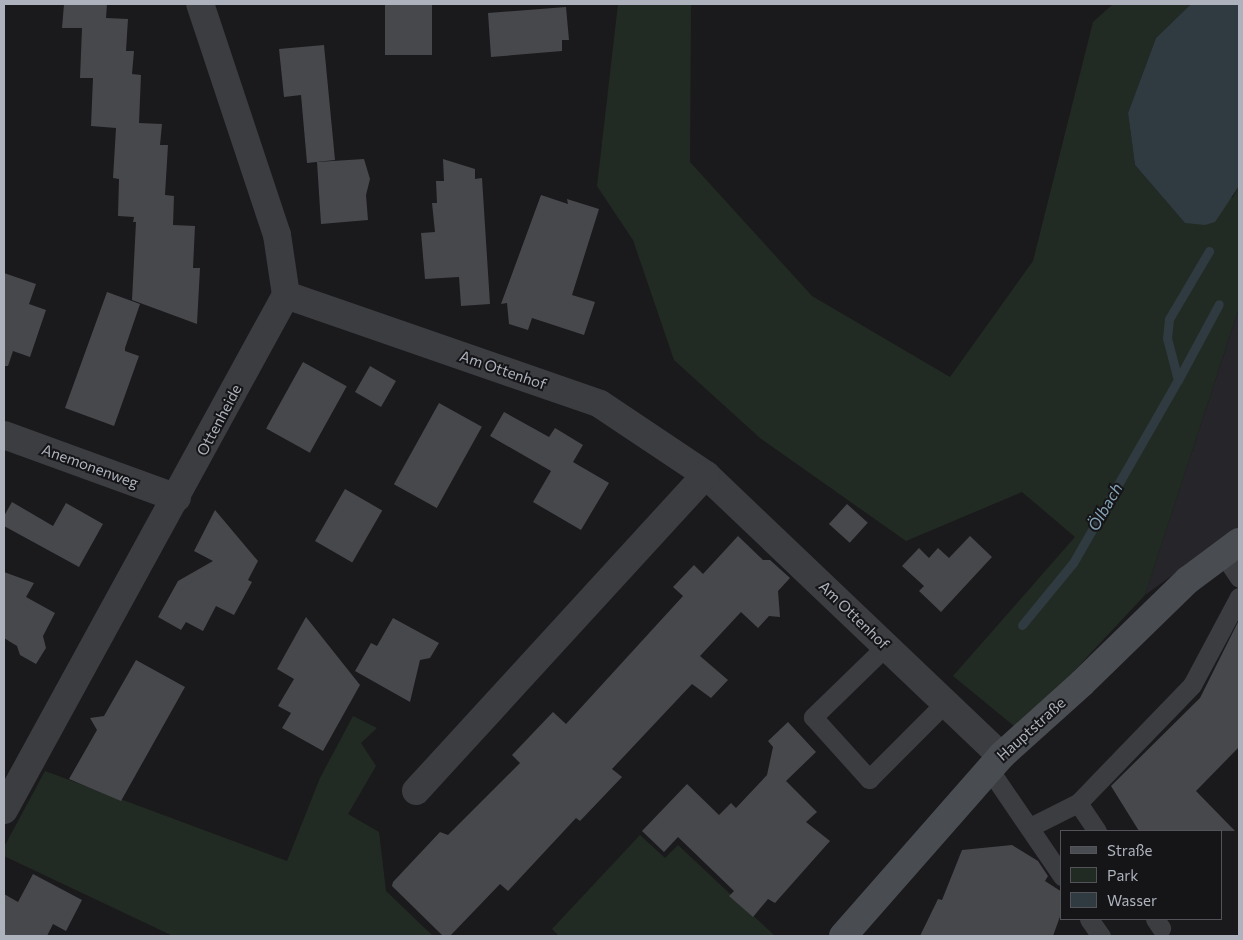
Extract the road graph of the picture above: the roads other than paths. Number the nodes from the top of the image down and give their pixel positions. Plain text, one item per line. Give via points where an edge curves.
1 (200, 4) edge
2 (286, 295) junction
3 (4, 435) edge
4 (706, 475) junction
5 (177, 498) junction
6 (1231, 548) edge
7 (1239, 578) edge
8 (1239, 597) edge
9 (886, 646) junction
10 (945, 703) junction
11 (995, 762) junction
12 (416, 791) dead end
13 (1078, 803) junction
14 (4, 810) edge
15 (1030, 828) junction
16 (1096, 830) edge
17 (1060, 873) edge
18 (1091, 920) edge
19 (843, 936) edge
20 (1101, 936) edge

1 - 2 street via 277,235
2 - 4 street, Am Ottenhof via 600,404
2 - 5 street, Ottenheide
3 - 5 street, Anemonenweg
4 - 9 street, Am Ottenhof
4 - 12 street
5 - 14 street, Ottenheide
6 - 7 lane
6 - 11 main road, Hauptstraße via 1188,580 1082,684
8 - 13 lane via 1192,684
9 - 10 street, Am Ottenhof
9 - 10 lane via 813,716 869,779
10 - 11 street, Am Ottenhof
11 - 15 lane
11 - 19 main road, Hauptstraße
13 - 15 lane
13 - 16 lane
15 - 17 lane
18 - 20 lane

